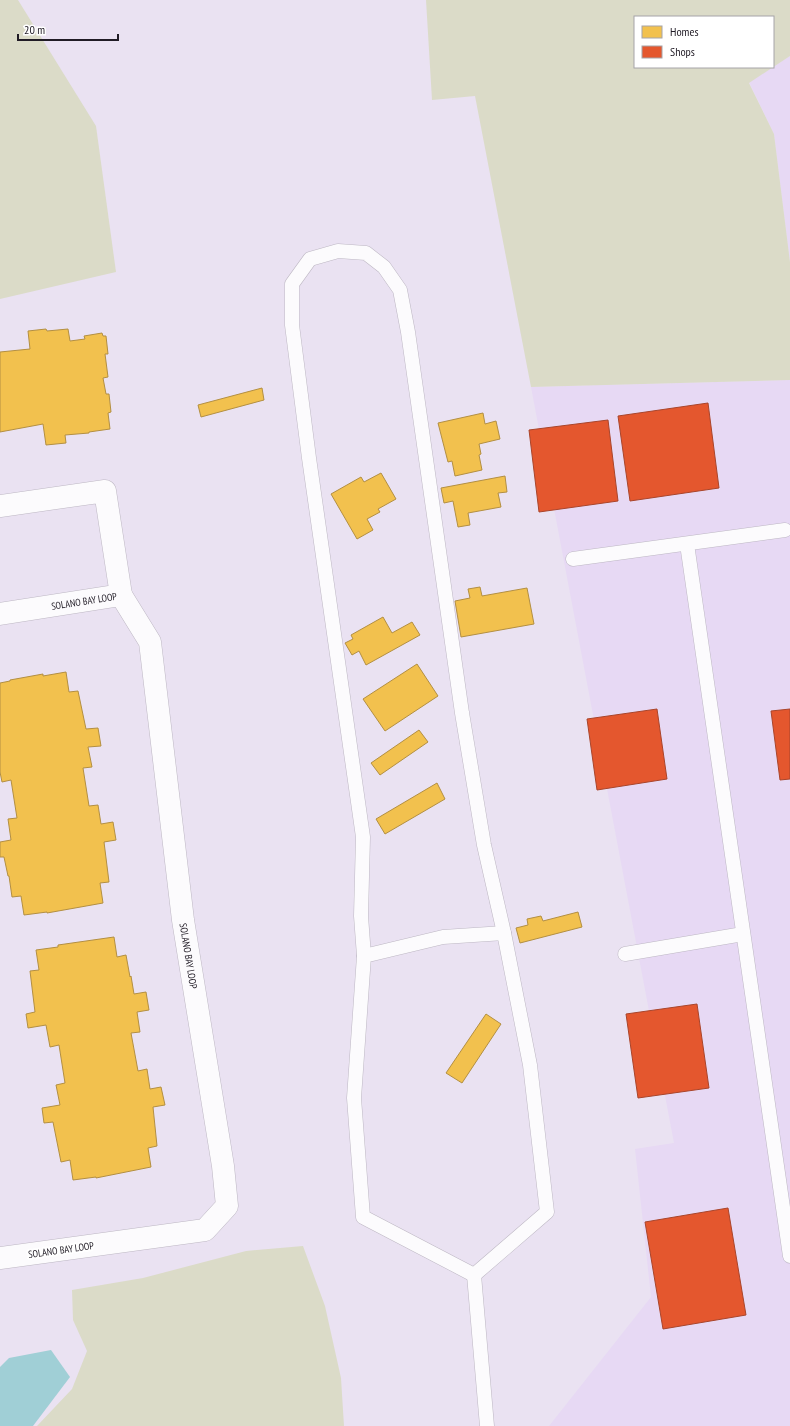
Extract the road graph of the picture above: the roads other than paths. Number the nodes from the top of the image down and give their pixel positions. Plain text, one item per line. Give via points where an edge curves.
1 (0, 506) edge
2 (785, 530) dead end
3 (687, 544) junction
4 (573, 559) dead end
5 (120, 595) junction
6 (0, 614) edge
7 (504, 933) junction
8 (744, 934) junction
9 (625, 954) dead end
10 (364, 956) junction
11 (790, 1256) edge
12 (0, 1258) edge
13 (474, 1275) junction
14 (486, 1426) edge

1 - 5 street via 105,491
2 - 3 lane
3 - 4 lane
3 - 8 lane
5 - 6 street, SOLANO BAY LOOP
5 - 12 street, SOLANO BAY LOOP via 150,642 183,920 223,1166 227,1206 205,1230
7 - 10 lane via 442,937
7 - 10 lane via 484,844 462,713 400,290 384,267 366,253 338,251 310,259 292,284 292,325 363,837 361,916
7 - 13 lane via 530,1065 547,1212
8 - 9 lane
8 - 11 lane
10 - 13 lane via 354,1098 363,1217
13 - 14 lane

